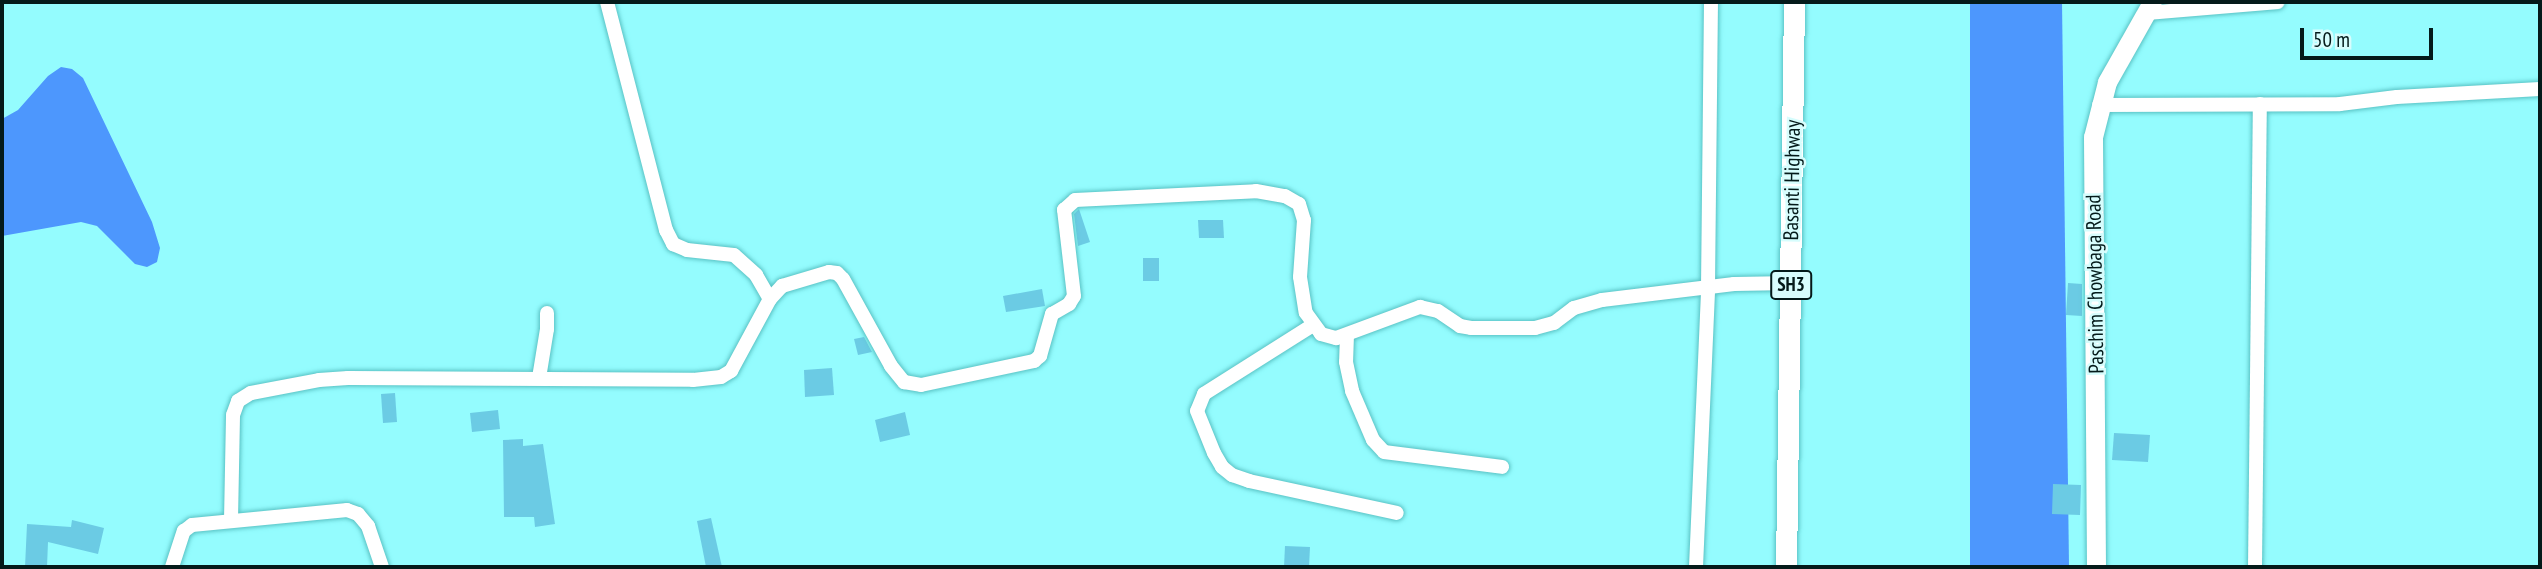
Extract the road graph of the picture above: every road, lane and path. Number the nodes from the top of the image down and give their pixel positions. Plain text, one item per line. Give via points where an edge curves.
1 (607, 2) edge
2 (1711, 2) edge
3 (1794, 2) edge
4 (2278, 2) edge
5 (2150, 7) edge
6 (2540, 89) edge
7 (2259, 104) junction
8 (2099, 105) junction
9 (1791, 283) junction
10 (1702, 288) junction
11 (770, 299) junction
12 (547, 313) dead end
13 (1309, 319) junction
14 (1347, 335) junction
15 (538, 378) junction
16 (1502, 467) dead end
17 (1397, 513) dead end
18 (231, 520) junction
19 (172, 567) edge
20 (382, 567) edge
21 (1696, 567) edge
22 (1786, 567) edge
23 (2096, 567) edge
24 (2255, 567) edge

1 - 11 street via 673,244 734,255 756,275
2 - 10 street
3 - 9 main road, Basanti Highway / SH3
4 - 5 street
5 - 8 street, Paschim Chowbaga Road
6 - 7 street via 2340,104
7 - 8 street
7 - 24 street
8 - 23 street, Paschim Chowbaga Road via 2093,137
9 - 10 street
9 - 22 main road, Basanti Highway / SH3
10 - 14 street via 1587,303 1554,323 1535,328 1460,326 1438,311 1420,307
10 - 21 street
11 - 13 street via 782,286 837,273 897,375 913,385 986,372 1040,356 1052,314 1074,296 1064,210 1075,200 1256,191 1285,196 1298,204 1304,220 1300,276
11 - 15 street via 731,371 721,377
12 - 15 street
13 - 14 street via 1321,334
13 - 17 street via 1204,394 1198,411 1214,453 1231,475 1249,481
14 - 16 street via 1352,391 1373,440 1384,452
15 - 18 street via 348,378 251,393 238,401 233,415
18 - 19 street via 192,525 184,531
18 - 20 street via 347,510 368,526

